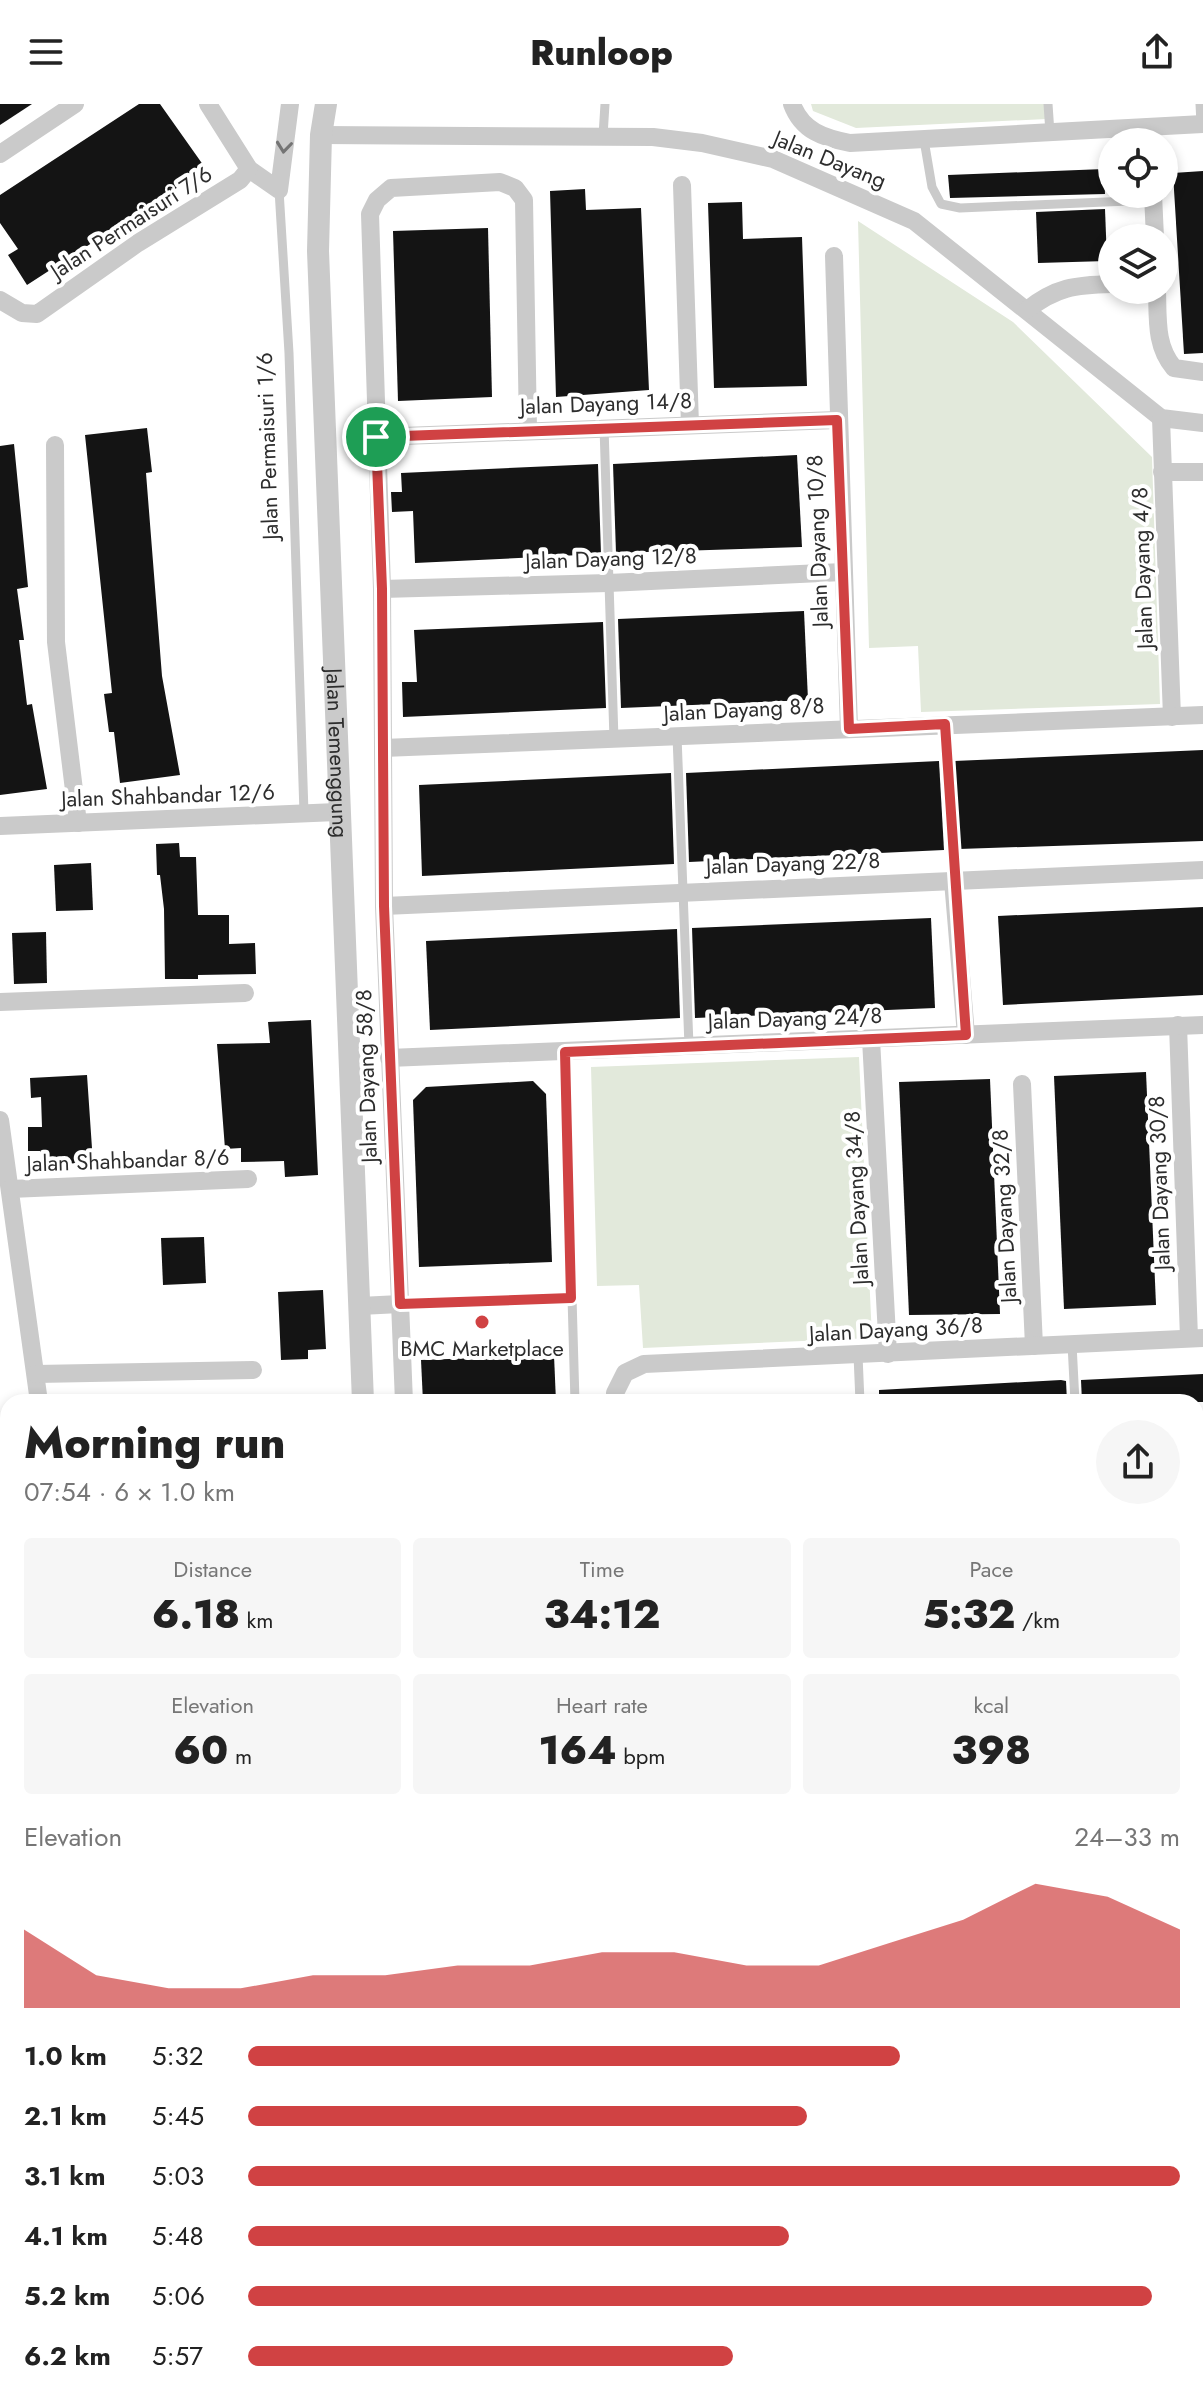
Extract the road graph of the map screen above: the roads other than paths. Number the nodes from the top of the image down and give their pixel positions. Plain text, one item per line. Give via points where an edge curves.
1 (75, 104) edge
2 (208, 104) edge
3 (290, 104) edge
4 (326, 104) edge
5 (605, 104) edge
6 (792, 104) edge
7 (1048, 104) edge
8 (1200, 104) edge
9 (1202, 124) edge
10 (1178, 129) edge
11 (1050, 133) junction
12 (1098, 134) edge
13 (321, 135) junction
14 (603, 136) junction
15 (924, 140) junction
16 (0, 154) edge
17 (249, 169) junction
18 (682, 185) dead end
19 (279, 190) junction
20 (1098, 200) edge
21 (834, 256) dead end
22 (1098, 284) edge
23 (0, 300) edge
24 (1158, 304) edge
25 (1027, 310) junction
26 (1203, 372) edge
27 (1161, 418) junction
28 (837, 420) junction
29 (1203, 423) edge
30 (690, 425) junction
31 (604, 427) junction
32 (528, 429) junction
33 (376, 437) junction
34 (55, 445) dead end
35 (1162, 472) junction
36 (1203, 472) edge
37 (843, 572) junction
38 (608, 583) junction
39 (382, 589) junction
40 (1203, 715) edge
41 (1172, 717) junction
42 (945, 724) junction
43 (849, 729) junction
44 (677, 736) junction
45 (614, 740) junction
46 (383, 748) junction
47 (337, 812) junction
48 (304, 813) junction
49 (78, 823) junction
50 (0, 826) edge
51 (1203, 870) edge
52 (953, 881) junction
53 (682, 890) junction
54 (384, 906) junction
55 (245, 993) dead end
56 (0, 1002) edge
57 (1178, 1025) junction
58 (1203, 1025) edge
59 (966, 1035) junction
60 (871, 1039) junction
61 (689, 1046) junction
62 (565, 1052) junction
63 (389, 1058) junction
64 (1022, 1084) dead end
65 (0, 1120) edge
66 (248, 1179) dead end
67 (10, 1189) junction
68 (571, 1298) junction
69 (400, 1304) junction
70 (360, 1306) junction
71 (1196, 1338) edge
72 (1072, 1344) junction
73 (1034, 1346) junction
74 (888, 1354) junction
75 (858, 1355) junction
76 (253, 1370) dead end
77 (36, 1374) junction
78 (38, 1394) edge
79 (363, 1394) edge
80 (404, 1394) edge
81 (575, 1394) edge
82 (615, 1394) edge
83 (860, 1394) edge
84 (1075, 1394) edge

1 - 16 street
2 - 17 street
3 -> 19 street
4 - 13 street, Jalan Temenggung
5 - 14 lane
6 - 15 street via 806,127 830,139
7 - 11 lane
8 - 9 lane
9 - 10 street
11 - 12 street
11 - 15 street
13 - 14 street, Jalan Dayang
13 - 47 street, Jalan Temenggung via 318,251
14 - 25 street, Jalan Dayang via 702,143 773,159 914,221
15 - 20 lane via 932,187 941,204 960,208
17 - 19 street
17 - 23 street, Jalan Permaisuri 7/6 via 37,314 22,313
18 - 30 street
19 - 48 lane, Jalan Permaisuri 1/6
21 - 28 street, Jalan Dayang 10/8
22 - 25 street via 1048,293
24 - 26 street via 1160,345 1174,368
25 - 27 street, Jalan Dayang
27 - 29 street
27 - 35 street, Jalan Dayang 4/8
28 - 30 street, Jalan Dayang 14/8
28 - 37 street, Jalan Dayang 10/8
30 - 31 street, Jalan Dayang 14/8
31 - 32 street, Jalan Dayang 14/8
31 - 38 lane
32 - 33 street, Jalan Dayang 14/8
32 - 33 street, Jalan Dayang 58/8 via 524,200 515,188 500,182 396,186 377,200 370,214
33 - 39 street, Jalan Dayang 58/8
34 - 49 street via 56,642
35 - 36 street
35 - 41 street, Jalan Dayang 4/8
37 - 38 street, Jalan Dayang 12/8
37 - 43 street, Jalan Dayang 10/8
38 - 39 street, Jalan Dayang 12/8
38 - 45 lane
39 - 46 street, Jalan Dayang 58/8
40 - 41 street, Jalan Dayang 8/8
41 - 42 street, Jalan Dayang 8/8
42 - 43 street, Jalan Dayang 8/8
42 - 52 lane
43 - 44 street, Jalan Dayang 8/8
44 - 45 street, Jalan Dayang 8/8
44 - 53 lane
45 - 46 street, Jalan Dayang 8/8
46 - 54 street, Jalan Dayang 58/8
47 - 48 street, Jalan Shahbandar 12/6
47 - 70 street, Jalan Temenggung
48 - 49 street, Jalan Shahbandar 12/6
49 - 50 street, Jalan Shahbandar 12/6
51 - 52 street, Jalan Dayang 22/8
52 - 53 street, Jalan Dayang 22/8
52 - 59 street
53 - 54 street, Jalan Dayang 22/8
53 - 61 lane
54 - 63 street, Jalan Dayang 58/8
55 - 56 street
57 - 58 street, Jalan Dayang 24/8
57 - 59 street, Jalan Dayang 24/8
57 - 71 street, Jalan Dayang 30/8
59 - 60 street, Jalan Dayang 24/8
60 - 61 street, Jalan Dayang 24/8
60 - 74 street, Jalan Dayang 34/8
61 - 62 street, Jalan Dayang 24/8
62 - 63 street, Jalan Dayang 24/8
62 - 68 lane
63 - 69 street, Jalan Dayang 58/8
64 - 73 street, Jalan Dayang 32/8
65 - 67 street
66 - 67 street, Jalan Shahbandar 8/6
67 - 77 street
68 - 69 lane
68 - 81 lane
69 - 70 street
69 - 80 street, Jalan Dayang 58/8
70 - 79 street, Jalan Temenggung
71 - 72 street, Jalan Dayang 36/8
72 - 73 street, Jalan Dayang 36/8
72 - 84 lane
73 - 74 street, Jalan Dayang 36/8
74 - 75 street, Jalan Dayang 36/8
75 - 82 street, Jalan Dayang 36/8 via 644,1364 625,1373
75 - 83 lane
76 - 77 street
77 - 78 street

